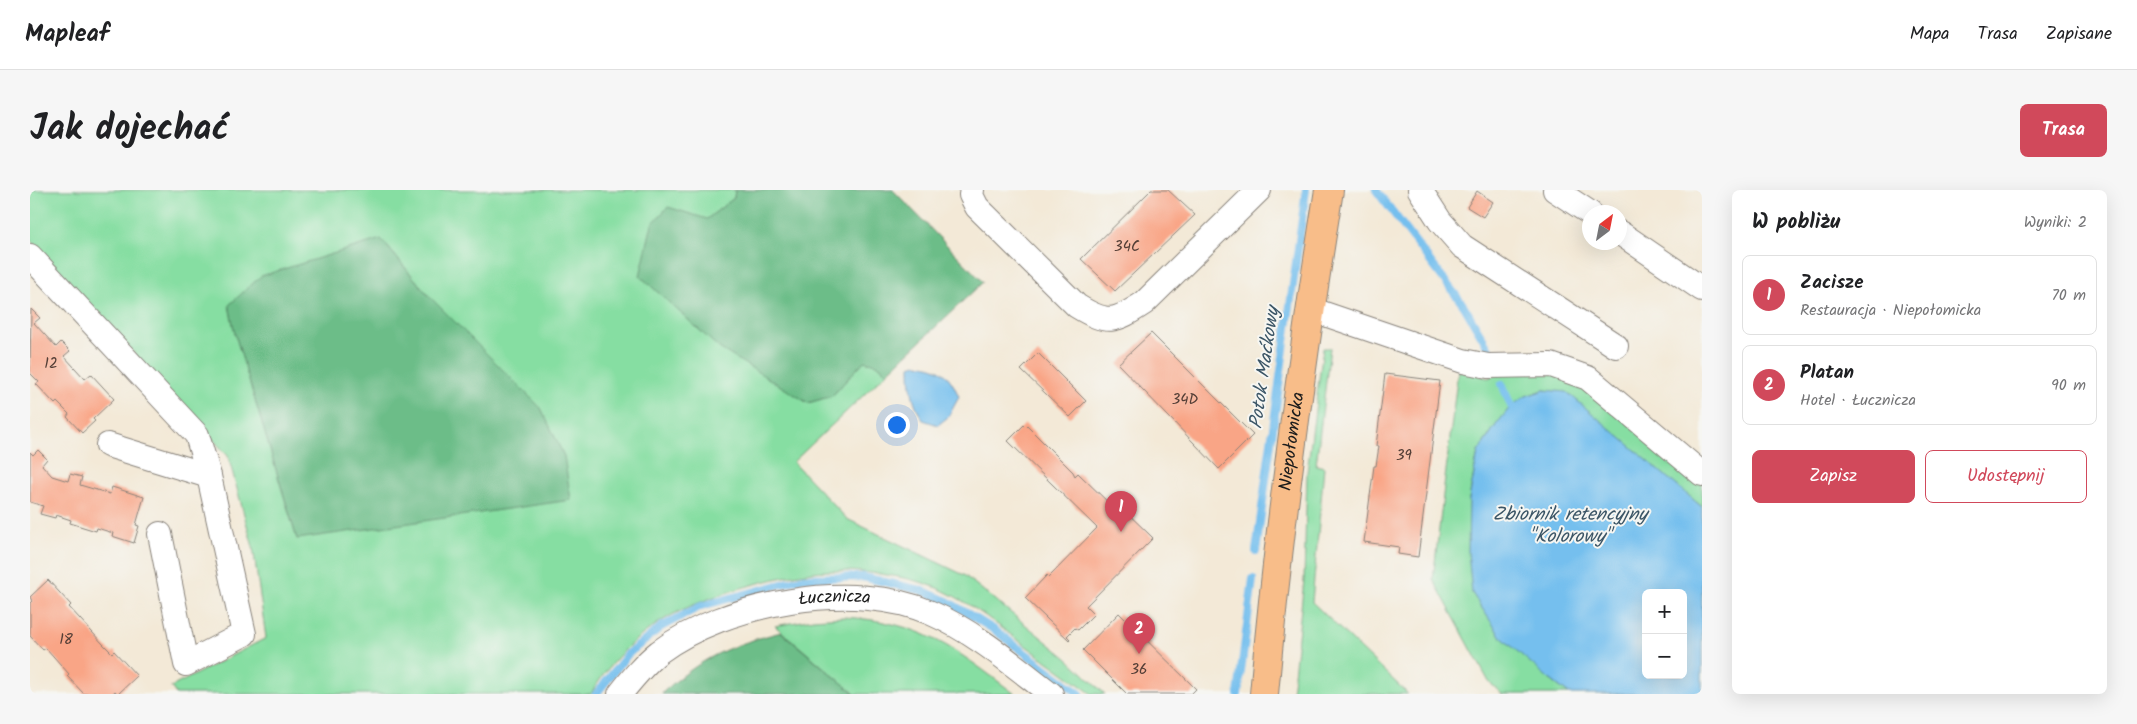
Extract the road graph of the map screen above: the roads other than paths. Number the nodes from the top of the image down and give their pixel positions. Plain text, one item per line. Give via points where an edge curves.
1 (972, 190) edge
2 (1259, 190) edge
3 (1329, 190) edge
4 (1420, 190) edge
5 (1555, 190) edge
6 (1582, 208) edge
7 (1627, 238) edge
8 (30, 256) edge
9 (1702, 288) edge
10 (1310, 309) junction
11 (1616, 346) dead end
12 (108, 445) dead end
13 (1702, 474) edge
14 (209, 476) junction
15 (160, 534) dead end
16 (620, 694) edge
17 (1051, 694) edge
18 (1264, 694) edge

1 - 2 street via 977,206 1077,306 1097,318 1110,319 1124,317 1144,303
3 - 10 main road, Niepołomicka
4 - 11 street via 1440,221 1462,246
5 - 6 street
7 - 9 street
8 - 14 street via 197,435
10 - 13 street via 1463,361 1488,366 1551,365 1588,378
10 - 18 main road, Niepołomicka via 1278,548
12 - 14 street
14 - 15 street via 244,634 186,664
16 - 17 street, Łucznicza via 659,652 708,625 742,612 831,596 870,597 912,605 932,613 986,645

